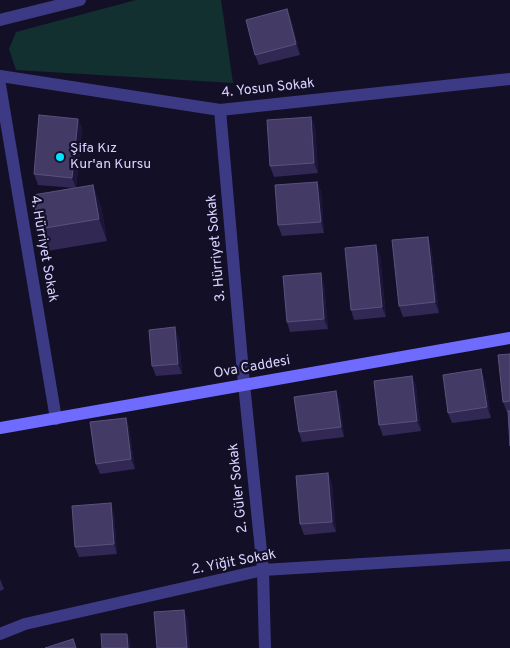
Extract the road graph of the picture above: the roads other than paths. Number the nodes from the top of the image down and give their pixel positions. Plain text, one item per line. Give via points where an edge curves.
1 (80, 0) edge
2 (0, 20) edge
3 (0, 76) edge
4 (510, 79) edge
5 (0, 85) edge
6 (220, 110) junction
7 (510, 338) edge
8 (244, 384) junction
9 (56, 419) junction
10 (0, 428) edge
11 (510, 555) edge
12 (262, 570) junction
13 (0, 634) edge
14 (265, 648) edge

1 - 2 street
3 - 6 street, 4. Yosun Sokak
4 - 6 street, 4. Yosun Sokak
5 - 9 street, 4. Hürriyet Sokak
6 - 8 street, 3. Hürriyet Sokak
7 - 8 street, Ova Caddesi
8 - 9 street, Ova Caddesi
8 - 12 street, 2. Güler Sokak
9 - 10 street, Ova Caddesi
11 - 12 street, 2. Yiğit Sokak
12 - 13 street, 2. Yiğit Sokak via 24,624
12 - 14 street, 2. Güler Sokak

